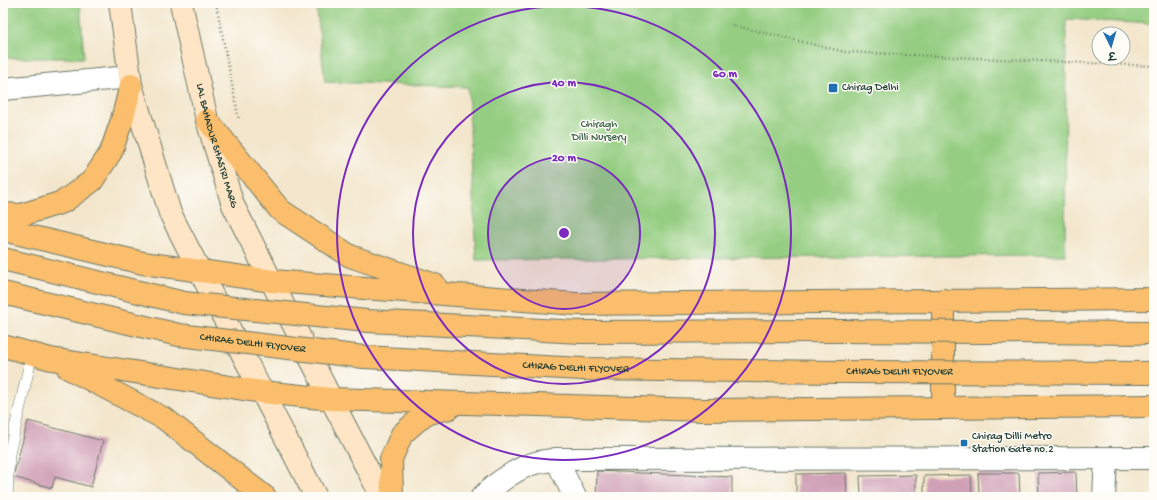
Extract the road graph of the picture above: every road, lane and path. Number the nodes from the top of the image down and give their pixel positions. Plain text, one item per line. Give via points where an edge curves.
1 (120, 3) edge
2 (181, 3) edge
3 (216, 3) edge
4 (732, 25) dead end
5 (1154, 66) edge
6 (130, 81) junction
7 (3, 90) edge
8 (207, 120) junction
9 (240, 125) dead end
10 (3, 214) edge
11 (3, 230) edge
12 (3, 259) edge
13 (200, 271) junction
14 (272, 281) junction
15 (3, 293) edge
16 (465, 296) junction
17 (1154, 299) edge
18 (944, 300) junction
19 (1154, 333) edge
20 (3, 346) edge
21 (42, 357) junction
22 (1154, 373) edge
23 (262, 392) junction
24 (331, 399) junction
25 (468, 403) junction
26 (1154, 406) edge
27 (942, 407) junction
28 (1154, 458) edge
29 (556, 459) junction
30 (1106, 459) junction
31 (7, 497) edge
32 (265, 497) edge
33 (316, 497) edge
34 (382, 497) edge
35 (392, 497) edge
36 (482, 497) edge
37 (575, 497) edge
38 (1104, 497) edge

1 - 6 main road
2 - 8 main road, LAL BAHADUR SHASTRI MARG
3 - 9 path
4 - 5 path via 845,52
6 - 7 street
6 - 10 main road via 122,120 111,152 92,181 63,202 21,214
6 - 13 main road via 170,213
8 - 14 main road, LAL BAHADUR SHASTRI MARG via 234,205
8 - 16 main road via 280,210 350,256
11 - 13 main road via 143,263
12 - 19 main road, bridge via 184,303 367,321 581,332
13 - 14 main road
13 - 23 main road
14 - 16 main road
14 - 24 main road, LAL BAHADUR SHASTRI MARG
15 - 22 main road, CHIRAG DELHI FLYOVER, bridge via 179,334 364,357 582,370
16 - 18 main road via 576,304
17 - 18 main road
18 - 27 main road
20 - 21 main road
21 - 23 main road
21 - 31 lane via 9,454
21 - 32 main road via 165,419
23 - 24 main road
23 - 33 main road
24 - 25 main road
24 - 34 main road, LAL BAHADUR SHASTRI MARG
25 - 27 main road via 703,410
25 - 35 main road via 425,414 402,434 391,459
26 - 27 main road
28 - 30 street
29 - 30 street
29 - 36 street via 534,463 492,486
29 - 37 street
30 - 38 street

